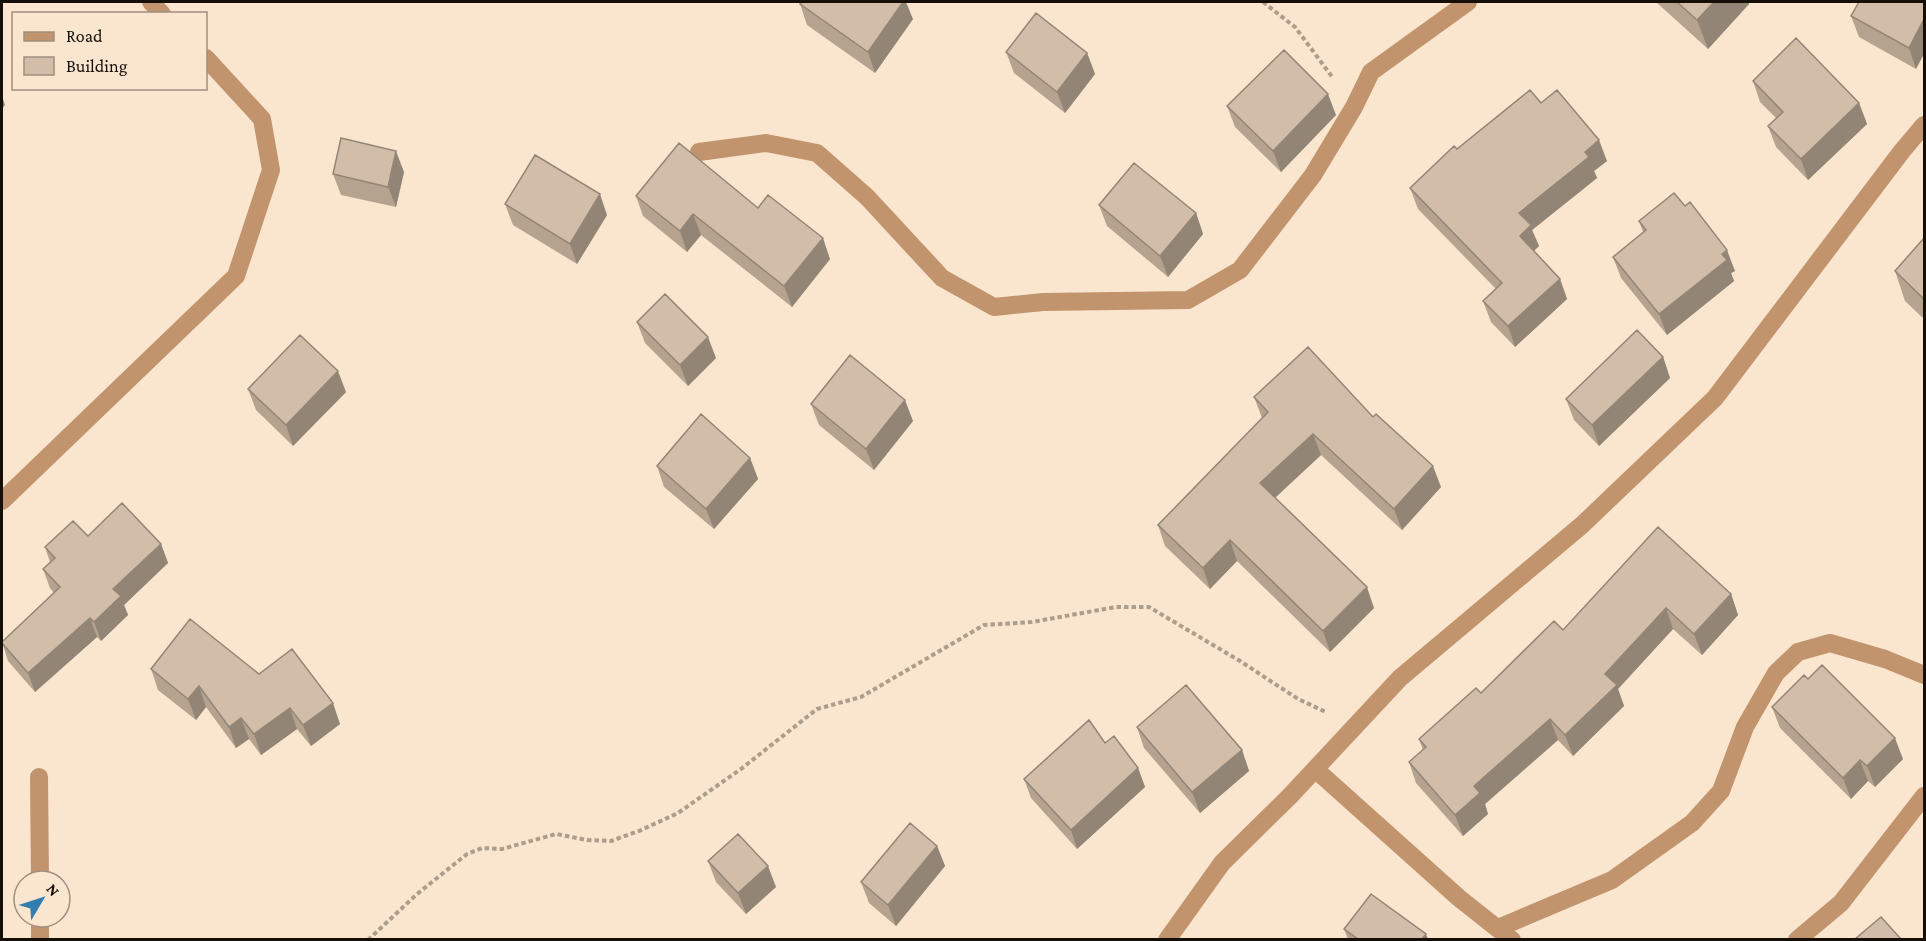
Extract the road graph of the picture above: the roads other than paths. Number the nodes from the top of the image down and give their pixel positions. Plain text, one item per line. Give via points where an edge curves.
1 (1468, 2) edge
2 (207, 59) edge
3 (1924, 125) edge
4 (699, 152) dead end
5 (2, 501) edge
6 (1924, 675) edge
7 (1315, 769) junction
8 (39, 777) dead end
9 (1924, 796) edge
10 (40, 869) edge
11 (1505, 934) edge
12 (1167, 939) edge
13 (1797, 939) edge

1 - 4 street via 1371,72 1313,175 1240,270 1188,300 1043,302 994,307 942,278 867,197 817,153 765,143
2 - 5 street via 262,119 271,170 236,276
3 - 7 street via 1715,398 1582,525 1400,678
6 - 11 street via 1830,643 1798,652 1776,673 1745,727 1722,791 1692,823 1612,880
7 - 11 street
7 - 12 street via 1222,863
8 - 10 street
9 - 13 street via 1841,903

